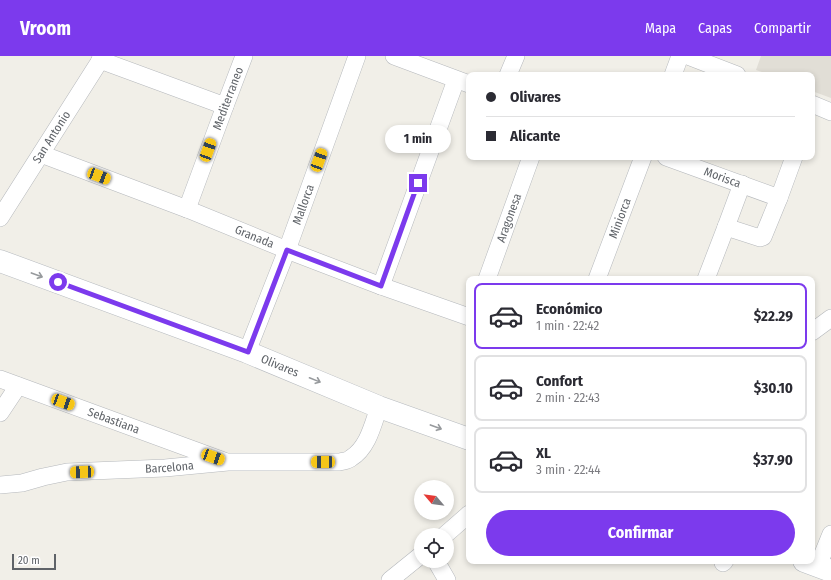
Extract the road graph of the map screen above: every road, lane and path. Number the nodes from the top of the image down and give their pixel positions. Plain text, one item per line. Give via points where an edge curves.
1 (244, 56) edge
2 (357, 56) edge
3 (394, 56) edge
4 (516, 56) edge
5 (680, 56) edge
6 (688, 56) edge
7 (101, 58) edge
8 (509, 72) edge
9 (674, 72) edge
10 (729, 72) edge
11 (462, 82) edge
12 (225, 106) junction
13 (815, 106) edge
14 (831, 112) edge
15 (40, 154) junction
16 (530, 160) edge
17 (642, 160) edge
18 (674, 160) edge
19 (793, 160) edge
20 (742, 184) junction
21 (779, 198) junction
22 (187, 209) junction
23 (0, 218) edge
24 (726, 227) junction
25 (287, 250) junction
26 (0, 261) edge
27 (488, 276) edge
28 (598, 276) edge
29 (707, 276) edge
30 (381, 286) junction
31 (466, 316) edge
32 (831, 318) edge
33 (815, 330) edge
34 (248, 352) junction
35 (0, 379) edge
36 (18, 386) junction
37 (379, 407) junction
38 (0, 413) edge
39 (466, 438) edge
40 (228, 462) junction
41 (0, 485) edge
42 (466, 517) edge
43 (453, 528) edge
44 (831, 534) edge
45 (414, 561) edge
46 (818, 566) edge
47 (440, 568) edge
48 (390, 580) edge
49 (446, 580) edge

1 - 12 street, Mediterraneo
2 - 25 street, Mallorca
3 - 11 street
4 - 8 street
5 - 9 street
6 - 10 street
7 - 12 street
7 - 15 street, San Antonio
11 - 30 street
12 - 22 street, Mediterraneo
13 - 14 street
15 - 22 street, Granada
15 - 23 street, San Antonio
16 - 27 street, Aragonesa
17 - 28 street, Miniorca
18 - 20 street, Morisca
19 - 21 street
20 - 21 street, Morisca
20 - 24 street
21 - 24 street via 763,237
22 - 25 street, Granada
24 - 29 street
25 - 30 street, Granada
25 - 34 street, Mallorca
26 -> 34 main road, Olivares
30 - 31 street, Granada
32 - 33 street
34 -> 37 main road, Olivares
35 - 36 street, Sebastiana
36 - 38 street
36 - 40 street, Sebastiana
37 -> 39 main road, Olivares
37 - 40 street, Barcelona via 366,442 351,459 339,462
40 - 41 street, Barcelona via 166,468 68,472 22,483
42 - 43 street
44 - 46 street
45 - 48 street
47 - 49 street

